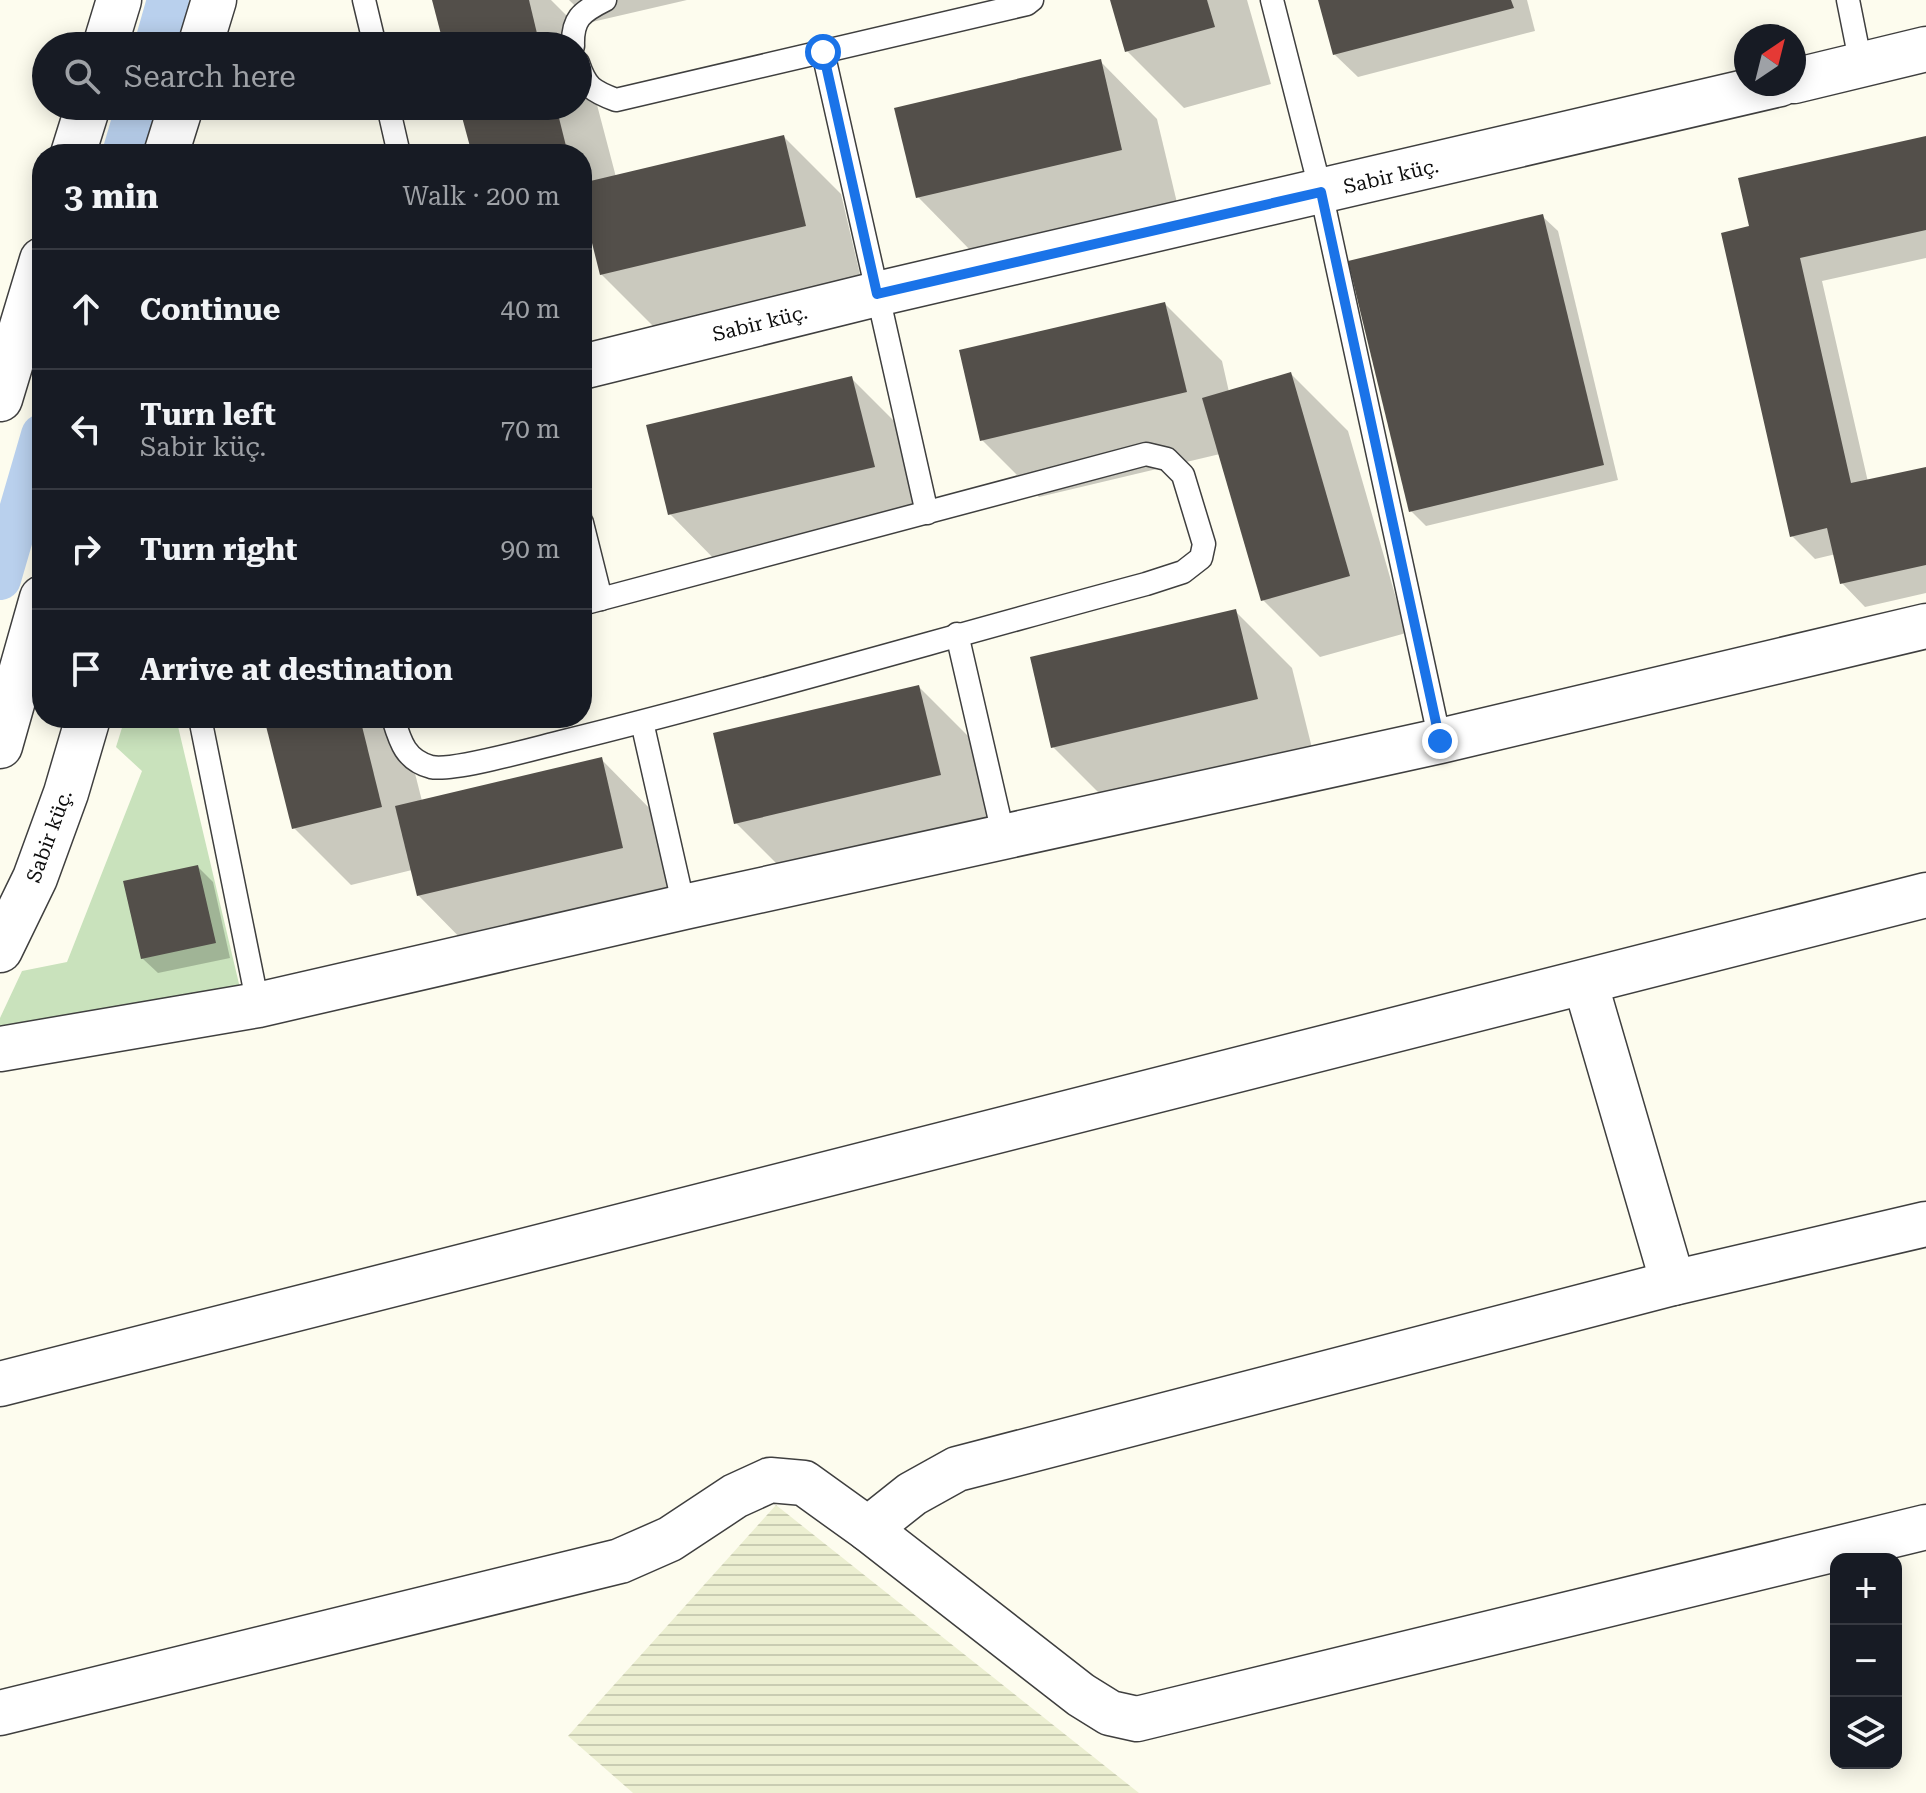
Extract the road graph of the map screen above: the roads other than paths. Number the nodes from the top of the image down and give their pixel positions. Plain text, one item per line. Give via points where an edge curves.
1 (119, 0) edge
2 (214, 0) edge
3 (364, 0) edge
4 (605, 0) edge
5 (1032, 0) edge
6 (1272, 0) edge
7 (1848, 0) edge
8 (109, 32) edge
9 (204, 32) edge
10 (372, 32) edge
11 (573, 32) edge
12 (1926, 49) edge
13 (823, 52) junction
14 (1861, 65) junction
15 (1806, 78) edge
16 (592, 88) edge
17 (1734, 95) edge
18 (84, 120) edge
19 (177, 120) edge
20 (391, 120) edge
21 (76, 144) edge
22 (169, 144) edge
23 (397, 144) edge
24 (1321, 192) junction
25 (32, 293) edge
26 (877, 294) junction
27 (592, 365) edge
28 (0, 399) edge
29 (927, 513) junction
30 (592, 601) edge
31 (1926, 626) edge
32 (32, 633) edge
33 (957, 634) junction
34 (642, 722) junction
35 (85, 728) edge
36 (202, 728) edge
37 (396, 728) edge
38 (1440, 741) junction
39 (0, 746) edge
40 (1004, 838) junction
41 (1926, 895) edge
42 (684, 907) junction
43 (0, 950) edge
44 (1585, 982) junction
45 (258, 1005) junction
46 (0, 1049) edge
47 (1926, 1224) edge
48 (1673, 1283) junction
49 (0, 1384) edge
50 (1926, 1527) edge
51 (868, 1529) junction
52 (0, 1713) edge

1 - 8 street
2 - 9 street
3 - 10 lane
4 - 11 lane via 587,9
5 - 13 lane
6 - 24 lane
7 - 14 lane
12 - 14 street
13 - 16 lane via 616,100
13 - 26 lane
14 - 15 street
17 - 24 street, Sabir küç.
18 - 21 street
19 - 22 street
20 - 23 lane
24 - 26 street, Sabir küç.
24 - 38 lane
25 - 28 street
26 - 27 street, Sabir küç.
26 - 29 lane
29 - 30 lane
29 - 33 lane via 1146,454 1167,459 1183,475 1204,544 1201,558 1183,572
31 - 38 street
32 - 39 street
33 - 34 lane
33 - 40 lane
34 - 37 lane via 434,768 401,747
34 - 42 lane
35 - 43 street, Sabir küç. via 35,878
36 - 45 lane
38 - 40 street
40 - 42 street
41 - 44 street
42 - 45 street
44 - 48 street
44 - 49 street
45 - 46 street
47 - 48 street
48 - 51 street via 957,1469 912,1494
50 - 51 street via 1137,1719 1110,1713 1081,1695
51 - 52 street via 804,1483 770,1480 735,1496 670,1539 620,1561

